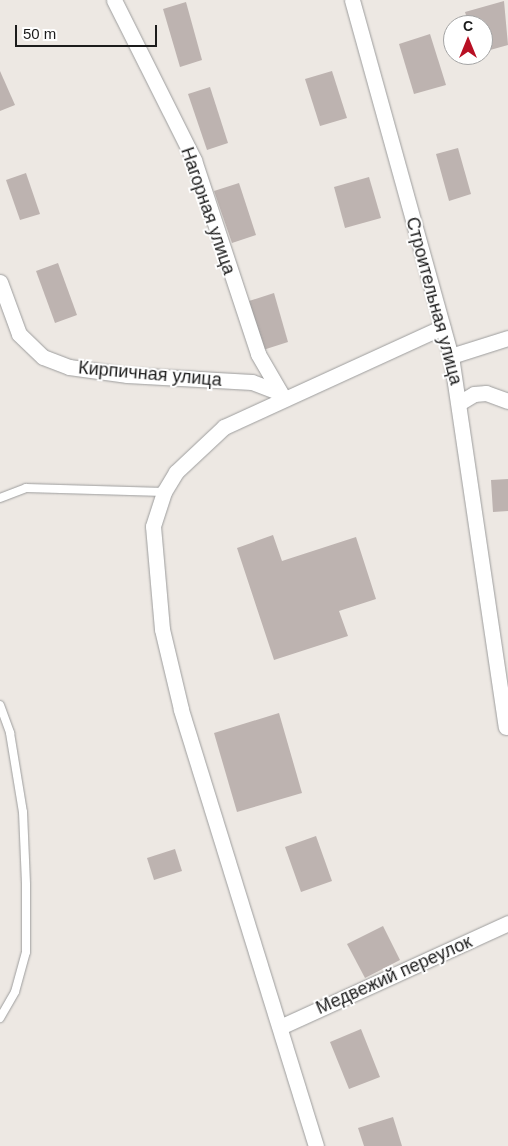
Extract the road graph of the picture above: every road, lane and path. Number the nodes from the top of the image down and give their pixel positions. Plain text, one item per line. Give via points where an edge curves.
1 (114, 0) edge
2 (352, 0) edge
3 (0, 282) edge
4 (442, 327) junction
5 (508, 338) edge
6 (452, 356) junction
7 (283, 396) junction
8 (508, 401) edge
9 (460, 403) junction
10 (164, 492) junction
11 (0, 498) edge
12 (0, 705) edge
13 (506, 727) dead end
14 (508, 923) edge
15 (0, 1018) edge
16 (280, 1027) junction
17 (316, 1146) edge

1 - 7 street, Нагорная улица via 194,160 258,354
2 - 4 street, Строительная улица
3 - 7 street, Кирпичная улица via 18,334 43,356 70,367 128,375 252,382 270,386
4 - 6 street, Строительная улица
4 - 7 street
5 - 6 street
6 - 9 street, Строительная улица
7 - 10 street via 224,427 195,450
8 - 9 street via 486,393 474,394
9 - 13 street, Строительная улица
10 - 11 lane via 26,488
10 - 16 street via 153,526 162,629 181,709
12 - 15 lane via 10,733 23,812 26,885 26,952 15,992
14 - 16 street, Медвежий переулок
16 - 17 street

